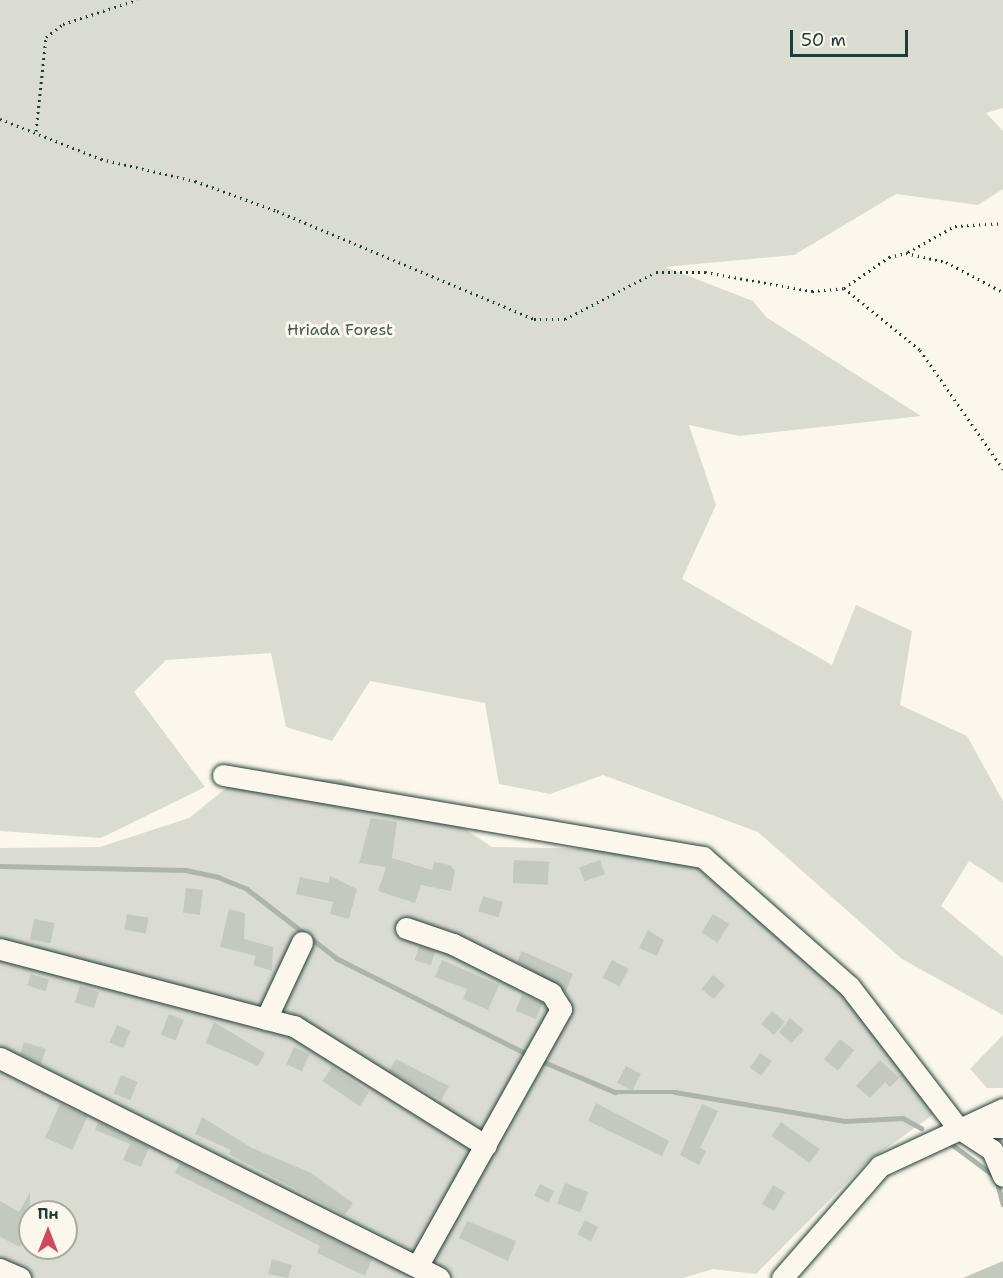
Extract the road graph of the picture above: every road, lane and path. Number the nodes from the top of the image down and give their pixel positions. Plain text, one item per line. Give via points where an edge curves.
1 (137, 0) edge
2 (0, 119) edge
3 (36, 131) junction
4 (1003, 223) edge
5 (906, 253) junction
6 (844, 288) junction
7 (1003, 292) edge
8 (1003, 469) edge
9 (223, 775) dead end
10 (406, 928) dead end
11 (302, 942) dead end
12 (0, 949) edge
13 (266, 1019) junction
14 (0, 1058) edge
15 (1003, 1109) edge
16 (957, 1127) junction
17 (1003, 1127) edge
18 (486, 1146) junction
19 (1003, 1176) edge
20 (418, 1265) junction
21 (0, 1269) edge
22 (20, 1278) edge
23 (439, 1278) edge
24 (782, 1278) edge

1 - 3 path via 63,24 46,37
2 - 3 path
3 - 6 path via 101,159 195,182 277,212 534,320 566,319 656,272 705,272 812,291
4 - 5 path via 955,226
5 - 6 path via 889,257
5 - 7 path via 946,262
6 - 8 path via 920,351
9 - 16 street via 704,857 849,986
10 - 18 street via 453,944 558,1000 558,1019
11 - 13 street
12 - 13 street
13 - 18 street via 294,1026
14 - 20 street
15 - 16 street
16 - 17 street
16 - 19 street via 992,1150
16 - 24 street via 880,1166
18 - 20 street
20 - 23 street
21 - 22 street

